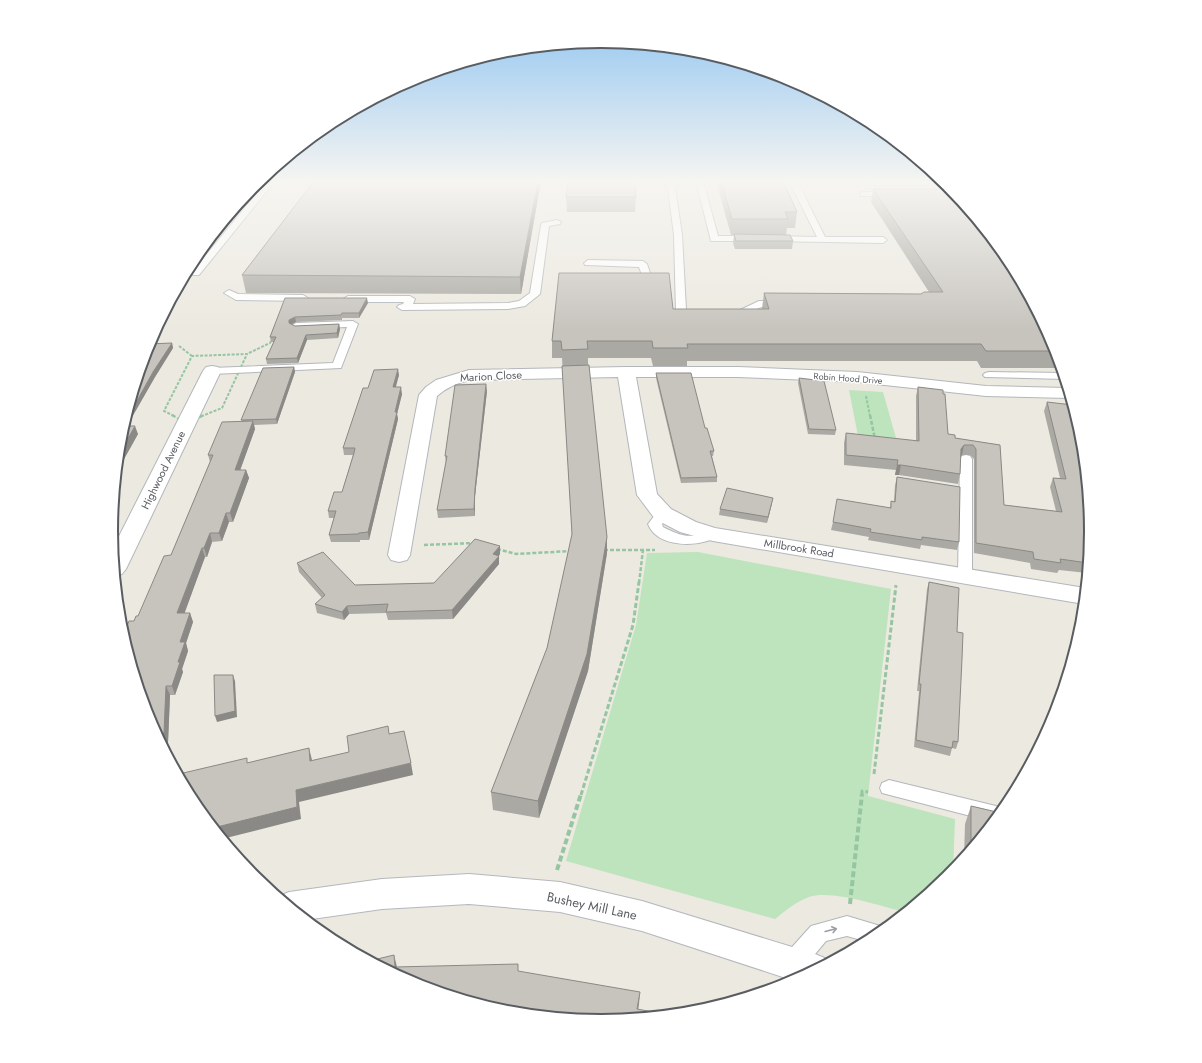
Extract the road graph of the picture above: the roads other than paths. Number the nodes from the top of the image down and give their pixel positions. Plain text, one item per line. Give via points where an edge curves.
1 (231, 231) edge
2 (544, 231) edge
3 (677, 231) edge
4 (712, 231) edge
5 (818, 231) edge
6 (822, 239) junction
7 (883, 240) dead end
8 (588, 264) dead end
9 (196, 273) dead end
10 (645, 274) edge
11 (229, 294) dead end
12 (315, 298) edge
13 (339, 299) edge
14 (791, 304) edge
15 (703, 314) edge
16 (726, 314) edge
17 (296, 326) edge
18 (212, 371) joint
19 (626, 372) junction
20 (989, 375) dead end
21 (1059, 376) edge
22 (1064, 393) edge
23 (966, 459) dead end
24 (951, 489) edge
25 (966, 491) junction
26 (400, 551) road end
27 (119, 559) edge
28 (965, 576) junction
29 (1080, 595) edge
30 (881, 788) road end
31 (994, 814) edge
32 (296, 906) edge
33 (871, 933) edge
34 (803, 967) edge

1 - 9 lane
2 - 13 lane via 535,294 522,304 405,307 410,299
3 - 15 lane via 676,277 681,313
4 - 6 lane via 714,239
5 - 6 lane
6 - 7 lane
8 - 10 lane via 643,264
11 - 12 lane via 236,297
14 - 16 lane via 759,304 740,314
17 - 18 lane via 354,324 337,366
18 - 27 street, Highwood Avenue
19 - 22 street, Robin Hood Drive via 738,372 857,377 986,391
19 - 26 street, Marion Close via 469,375 436,386 428,394
19 - 28 street, Millbrook Road via 647,495 663,514 688,527 713,534
20 - 21 lane
23 - 25 lane
24 - 25 lane
25 - 28 lane
28 - 29 street, Millbrook Road
30 - 31 lane
32 - 34 street, Bushey Mill Lane via 382,894 462,890 560,896 642,916
34 -> 33 lane via 820,932 847,926

